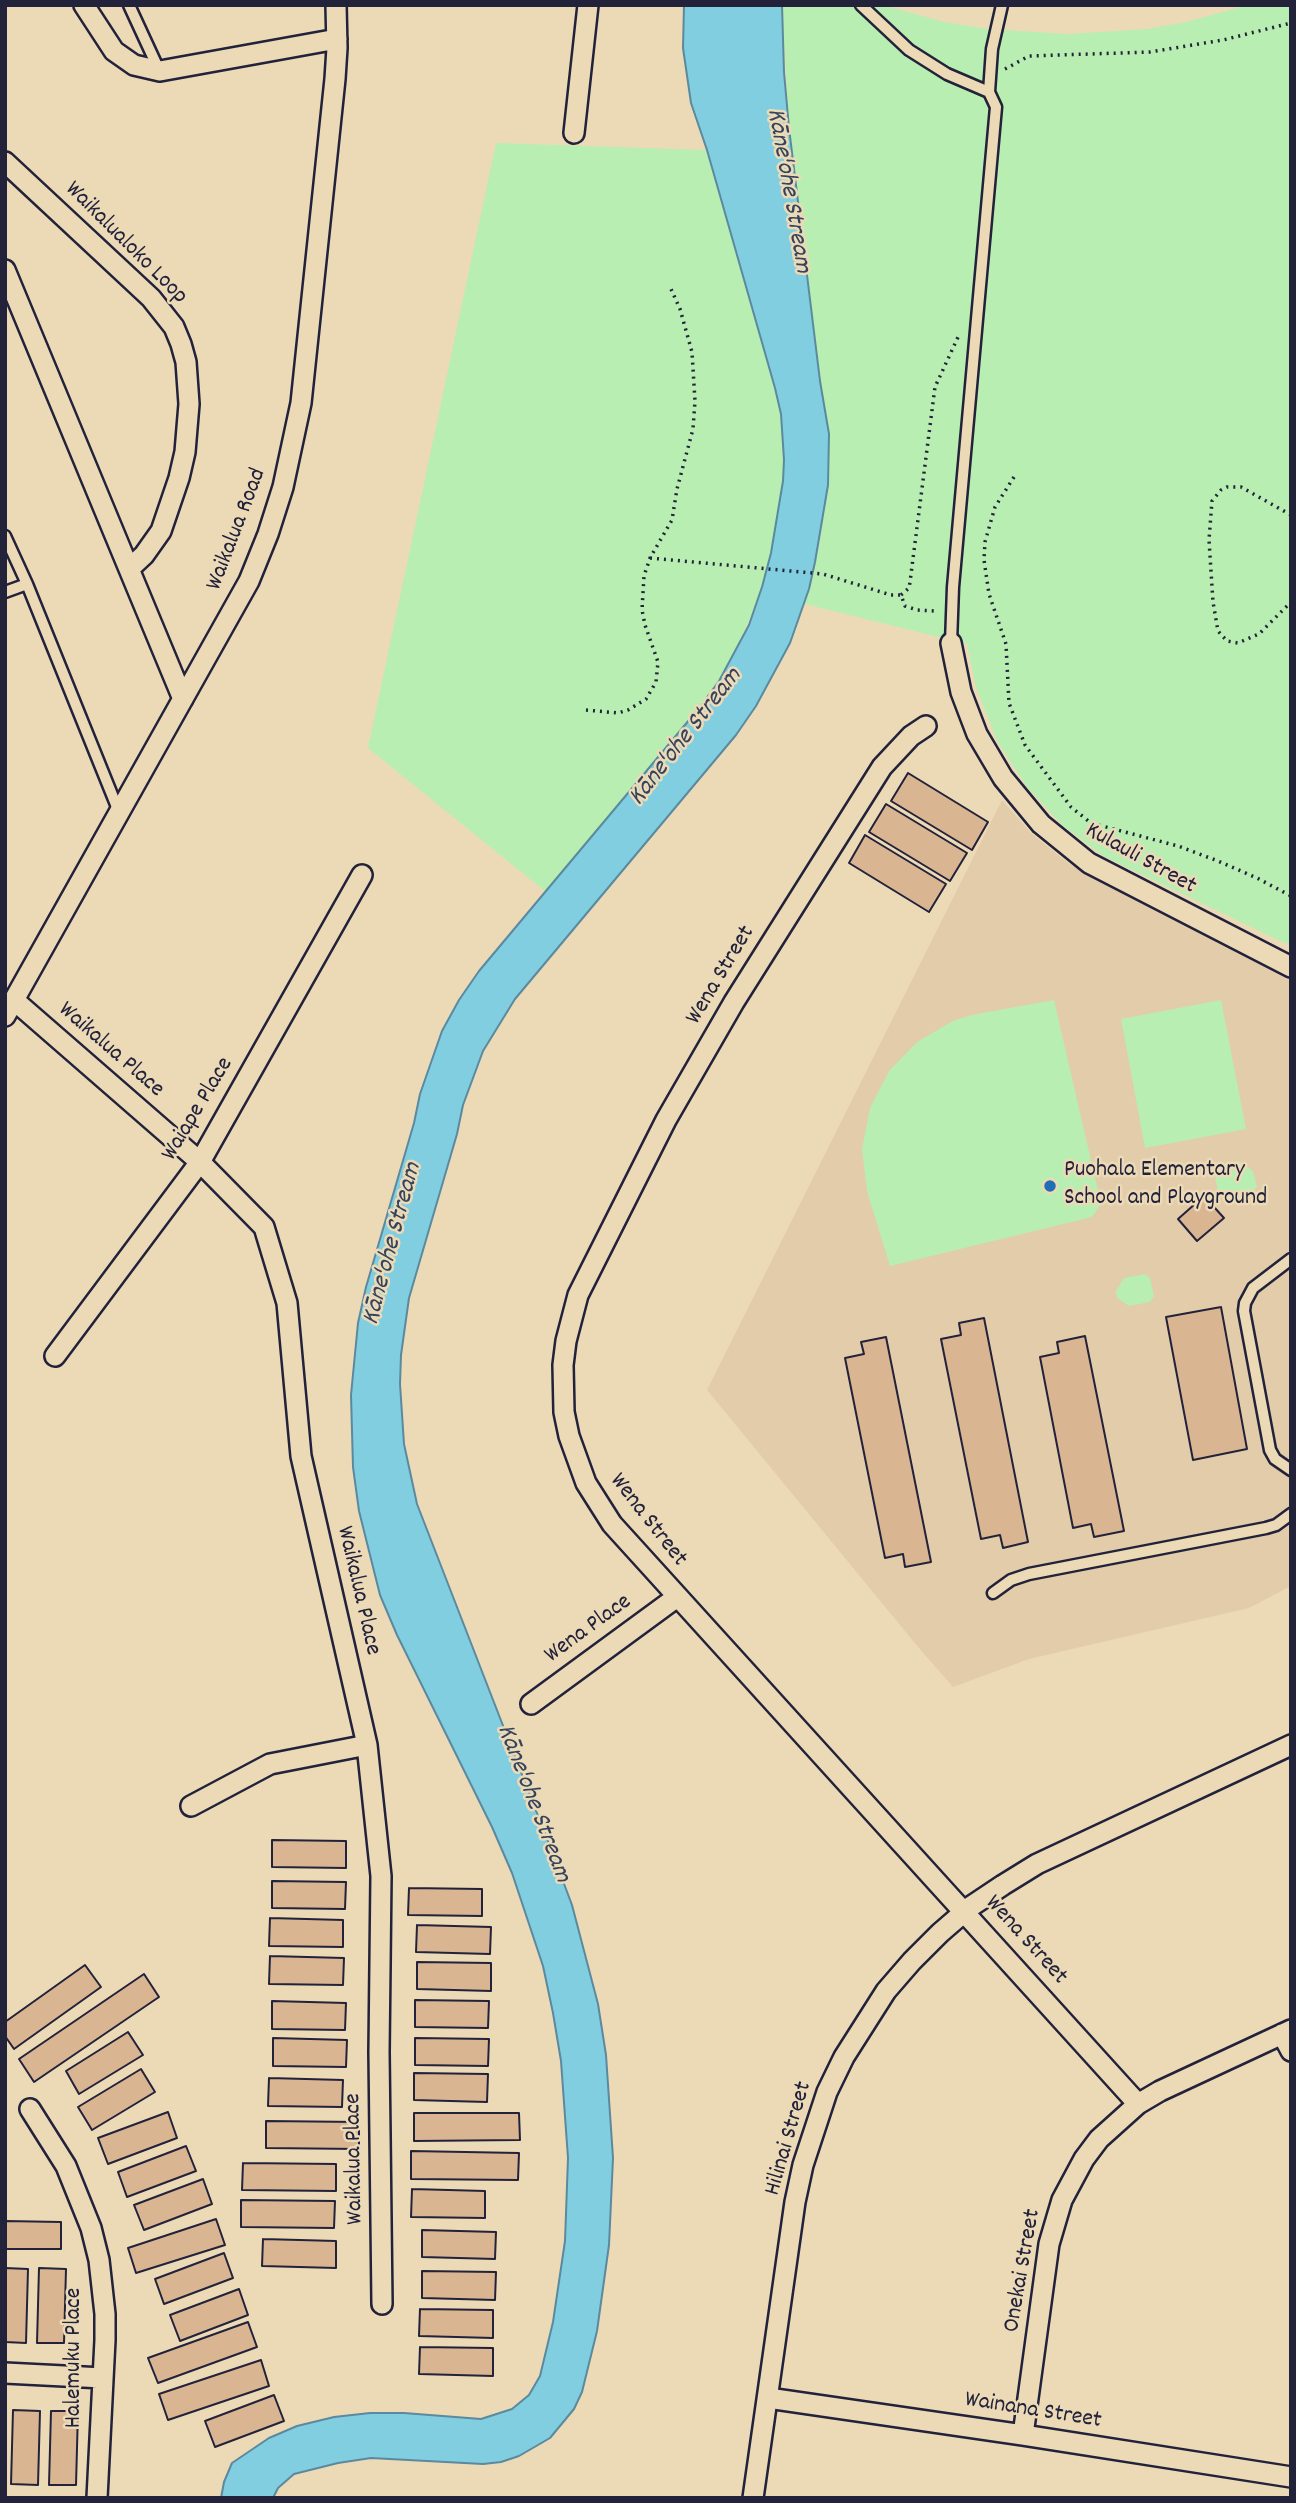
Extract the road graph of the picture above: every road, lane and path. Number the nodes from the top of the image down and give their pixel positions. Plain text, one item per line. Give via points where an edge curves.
1 (84, 5) edge
2 (129, 5) edge
3 (336, 5) edge
4 (588, 5) edge
5 (861, 5) edge
6 (1002, 5) edge
7 (1291, 23) edge
8 (337, 39) junction
9 (160, 71) junction
10 (989, 92) junction
11 (574, 133) dead end
12 (5, 162) edge
13 (5, 270) edge
14 (671, 289) dead end
15 (960, 331) dead end
16 (1014, 477) dead end
17 (1291, 515) edge
18 (5, 536) edge
19 (650, 558) junction
20 (129, 569) junction
21 (27, 584) junction
22 (5, 592) edge
23 (901, 595) junction
24 (1291, 603) edge
25 (951, 611) junction
26 (951, 643) joint
27 (183, 699) junction
28 (586, 710) dead end
29 (926, 726) dead end
30 (120, 812) junction
31 (362, 875) dead end
32 (1291, 896) edge
33 (1291, 967) edge
34 (10, 1009) edge
35 (200, 1162) junction
36 (1291, 1259) edge
37 (55, 1356) dead end
38 (1291, 1470) edge
39 (1291, 1514) edge
40 (993, 1593) dead end
41 (677, 1597) junction
42 (531, 1704) dead end
43 (368, 1745) junction
44 (1291, 1745) edge
45 (191, 1806) dead end
46 (965, 1911) junction
47 (1288, 2038) edge
48 (1138, 2104) junction
49 (30, 2109) dead end
50 (382, 2304) dead end
51 (5, 2373) edge
52 (103, 2378) junction
53 (768, 2398) junction
54 (1023, 2435) junction
55 (1291, 2477) edge
56 (97, 2498) edge
57 (753, 2498) edge

1 - 9 street via 114,51 134,65
2 - 9 lane
3 - 8 street, Waikalua Road
4 - 11 street
5 - 10 lane via 919,57
6 - 10 lane
7 - 10 path via 1150,52 1029,56 1006,68
8 - 9 street
8 - 27 street, Waikalua Road via 307,360 293,445 249,581
10 - 25 lane via 997,116
12 - 20 street, Waikalualoko Loop via 151,298 181,344 189,404 179,478 161,531
13 - 20 street
14 - 19 path via 692,352 693,429 672,520
15 - 23 path via 935,387 910,582
16 - 32 path via 995,508 984,560 989,594 1006,644 1009,703 1025,745 1071,807 1091,823 1178,846
17 - 24 path via 1241,487 1227,488 1212,501 1209,540 1213,602 1219,631 1227,641 1238,643 1259,634
18 - 21 lane
19 - 23 path via 823,574
19 - 28 path via 642,610 658,662 656,682 646,699 628,710
20 - 27 street
21 - 22 lane
21 - 30 lane
23 - 25 path via 905,606 917,610
25 - 26 lane
26 - 33 street, Kulauli Street via 961,692 977,734 1003,778 1041,824 1072,851 1116,878
27 - 30 street, Waikalua Road
29 - 41 street, Wena Street via 881,767 734,1002 666,1119 588,1273 571,1318 563,1388 577,1460 612,1524
30 - 34 street, Waikalua Road
31 - 35 street, Waiape Place
34 - 35 street, Waikalua Place
35 - 37 street, Waiape Place
35 - 43 street, Waikalua Place via 264,1227 287,1303 301,1456
36 - 38 lane via 1254,1288 1244,1311 1270,1450
39 - 40 lane via 1266,1528 1029,1574
41 - 42 street, Wena Place
41 - 46 street, Wena Street
43 - 45 street via 270,1764
43 - 50 street, Waikalua Place via 381,1876
44 - 46 street, Hilinai Street via 1037,1864
46 - 48 street, Wena Street
46 - 53 street, Hilinai Street via 886,1991 827,2092 795,2202
47 - 48 street, Onekai Street
48 - 54 street, Onekai Street via 1084,2159 1054,2221
49 - 52 street, Halemuku Place via 66,2166 91,2228 103,2287
51 - 52 street
52 - 56 street, Halemuku Place
53 - 54 street, Wainana Street
53 - 57 street, Hilinai Street
54 - 55 street, Wainana Street

